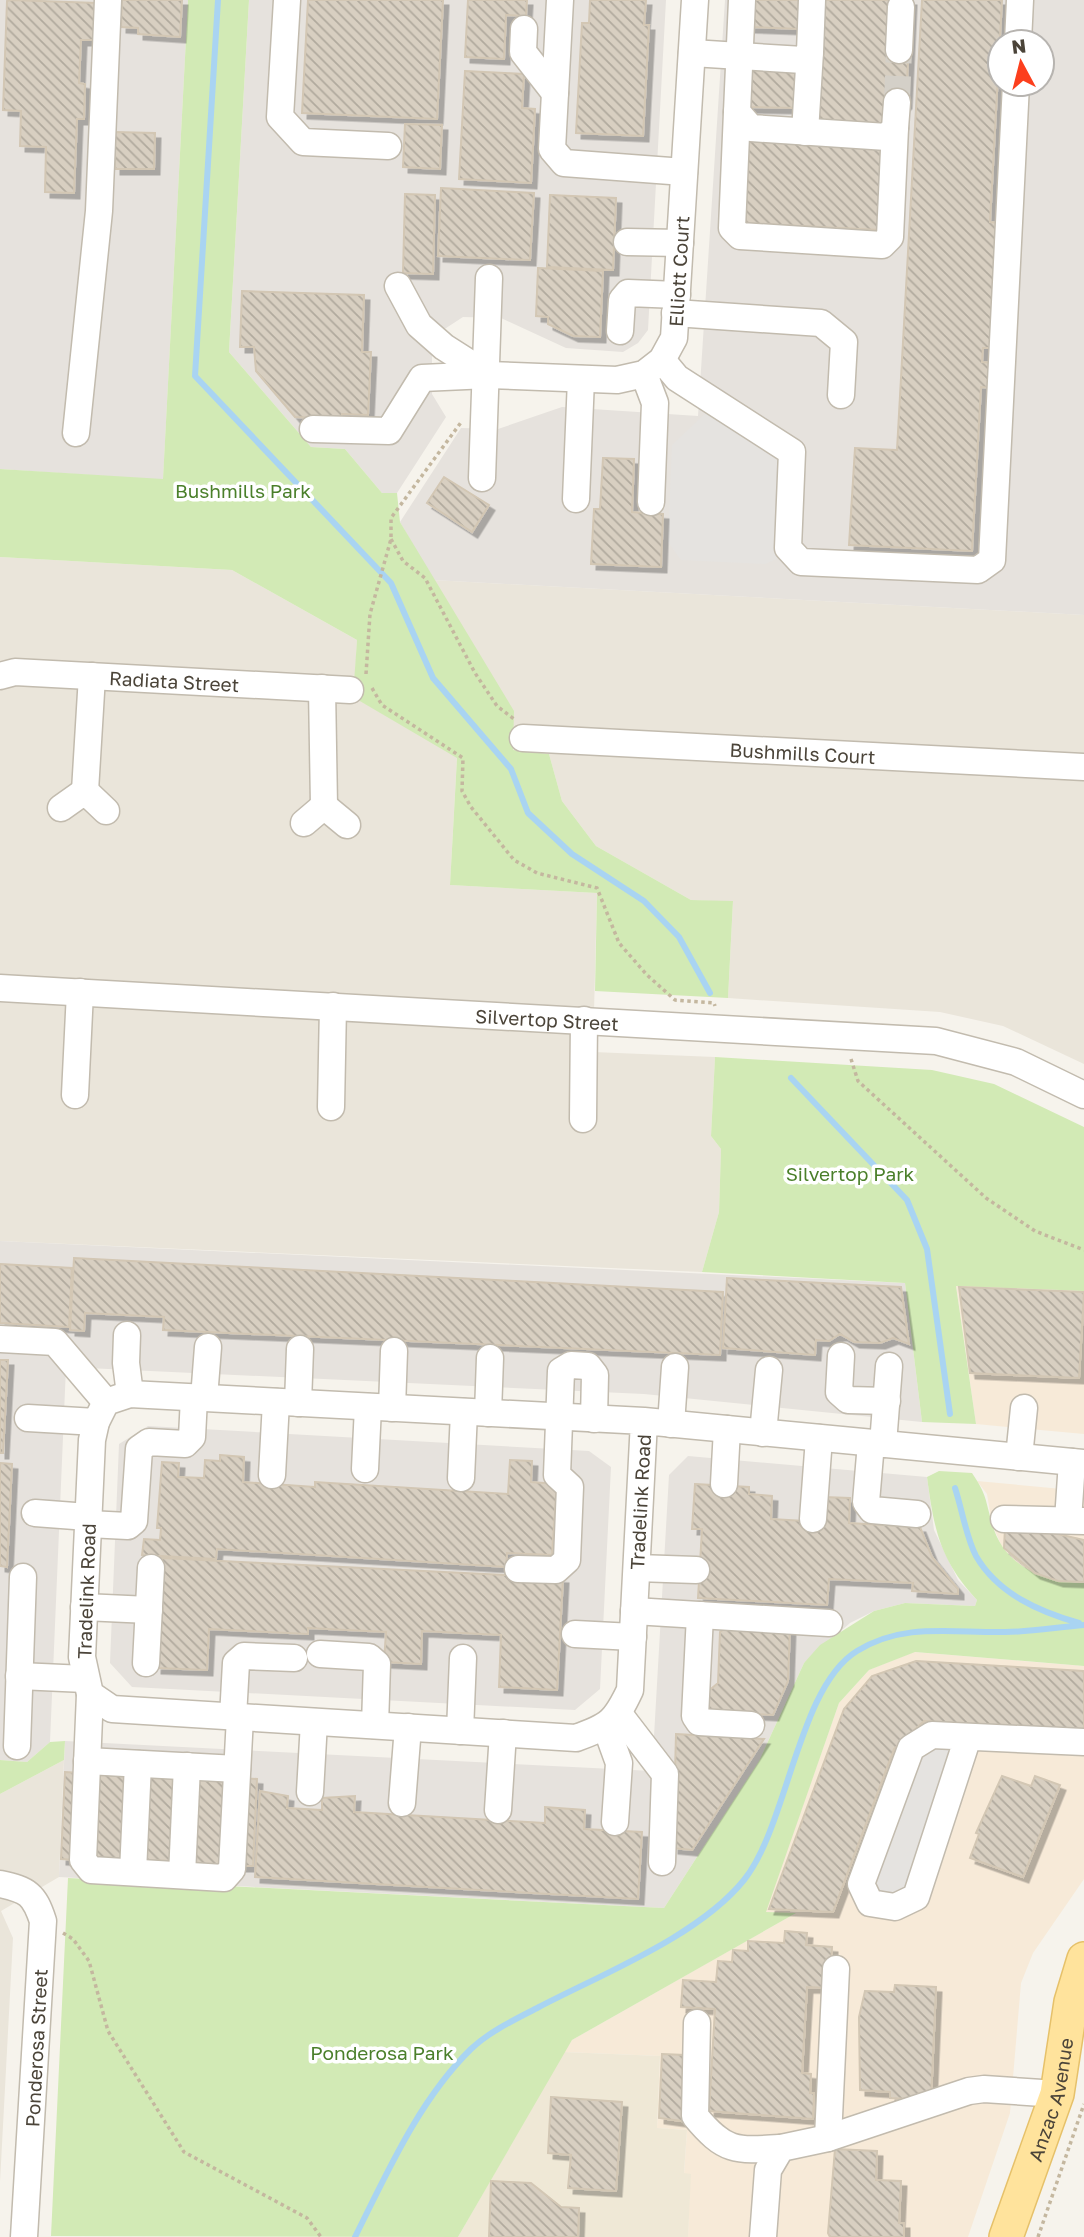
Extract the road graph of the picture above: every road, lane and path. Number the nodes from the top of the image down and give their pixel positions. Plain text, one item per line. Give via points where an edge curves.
1 (108, 0) edge
2 (287, 0) edge
3 (560, 0) edge
4 (695, 0) edge
5 (742, 0) edge
6 (812, 0) edge
7 (1020, 0) edge
8 (901, 7) dead end
9 (1019, 28) edge
10 (524, 29) dead end
11 (899, 50) tunnel mouth
12 (810, 52) junction
13 (692, 53) junction
14 (739, 56) junction
15 (555, 93) junction
16 (1015, 98) edge
17 (737, 112) junction
18 (805, 132) junction
19 (388, 146) dead end
20 (684, 172) junction
21 (627, 242) dead end
22 (680, 243) junction
23 (489, 278) dead end
24 (398, 286) dead end
25 (676, 304) junction
26 (620, 331) dead end
27 (653, 367) junction
28 (488, 375) junction
29 (581, 379) junction
30 (841, 395) dead end
31 (463, 419) dead end
32 (313, 429) dead end
33 (76, 433) dead end
34 (482, 478) dead end
35 (576, 499) dead end
36 (651, 502) dead end
37 (391, 539) junction
38 (0, 676) edge
39 (92, 676) junction
40 (358, 683) junction
41 (322, 688) junction
42 (523, 738) joint
43 (1084, 768) edge
44 (85, 791) junction
45 (61, 808) dead end
46 (106, 811) dead end
47 (347, 825) dead end
48 (0, 988) edge
49 (80, 992) junction
50 (333, 1006) junction
51 (584, 1020) junction
52 (717, 1028) junction
53 (863, 1057) dead end
54 (75, 1095) dead end
55 (1084, 1095) edge
56 (331, 1107) dead end
57 (583, 1119) dead end
58 (1084, 1250) edge
59 (127, 1335) dead end
60 (0, 1339) edge
61 (208, 1347) dead end
62 (300, 1349) dead end
63 (394, 1351) dead end
64 (841, 1356) dead end
65 (490, 1358) dead end
66 (889, 1366) dead end
67 (675, 1367) dead end
68 (769, 1370) dead end
69 (199, 1398) junction
70 (887, 1401) junction
71 (287, 1403) junction
72 (110, 1406) junction
73 (380, 1408) junction
74 (1024, 1408) dead end
75 (476, 1413) junction
76 (559, 1417) junction
77 (28, 1418) dead end
78 (594, 1419) junction
79 (644, 1421) junction
80 (671, 1424) junction
81 (727, 1429) junction
82 (763, 1433) junction
83 (819, 1438) junction
84 (877, 1443) junction
85 (1019, 1457) junction
86 (1078, 1463) edge
87 (365, 1469) dead end
88 (272, 1475) dead end
89 (461, 1478) dead end
90 (724, 1484) dead end
91 (35, 1513) dead end
92 (917, 1514) dead end
93 (813, 1519) dead end
94 (1004, 1519) dead end
95 (88, 1521) junction
96 (1076, 1521) edge
97 (151, 1568) dead end
98 (637, 1568) junction
99 (518, 1569) dead end
100 (696, 1570) dead end
101 (23, 1577) dead end
102 (84, 1607) junction
103 (149, 1610) junction
104 (634, 1611) junction
105 (700, 1615) junction
106 (829, 1623) dead end
107 (575, 1634) dead end
108 (633, 1637) junction
109 (463, 1658) dead end
110 (146, 1663) dead end
111 (19, 1676) junction
112 (87, 1686) junction
113 (236, 1717) junction
114 (314, 1721) junction
115 (612, 1721) junction
116 (375, 1725) junction
117 (751, 1725) dead end
118 (408, 1727) junction
119 (460, 1731) junction
120 (502, 1733) junction
121 (968, 1737) junction
122 (1084, 1742) edge
123 (18, 1746) dead end
124 (87, 1761) junction
125 (138, 1764) junction
126 (187, 1766) junction
127 (237, 1769) junction
128 (310, 1792) dead end
129 (402, 1803) dead end
130 (498, 1810) dead end
131 (615, 1822) dead end
132 (662, 1862) dead end
133 (133, 1872) junction
134 (182, 1875) junction
135 (0, 1884) edge
136 (43, 1921) junction
137 (1084, 1959) edge
138 (836, 1969) dead end
139 (696, 2024) dead end
140 (1070, 2099) edge
141 (828, 2138) junction
142 (781, 2148) junction
143 (24, 2237) edge
144 (321, 2237) edge
145 (763, 2237) edge
146 (1006, 2237) edge
147 (1038, 2237) edge

1 - 33 street via 99,211
2 - 19 street via 280,117 303,142
3 - 15 street
4 - 13 street, Elliott Court
5 - 14 street
6 - 12 street
7 - 9 street
8 - 11 street
10 - 15 street via 523,52
12 - 14 street via 803,60
12 - 18 street
13 - 14 street
13 - 20 street, Elliott Court
14 - 17 street
15 - 20 street via 552,149 564,163
16 - 27 street via 992,560 978,570 801,562 788,548 792,452
17 - 18 street via 751,128
17 - 18 street via 732,228 740,236 882,245 890,237 896,115 887,137
20 - 22 street, Elliott Court
21 - 22 street
22 - 25 street, Elliott Court
23 - 28 street
24 - 28 street via 419,325
25 - 26 street via 628,293 622,300
25 - 27 street, Elliott Court via 674,338
25 - 30 street via 821,323 844,342
27 - 29 street via 617,380
27 - 36 street
28 - 29 street
28 - 32 street via 422,378 389,431
28 - 34 street
29 - 35 street
31 - 37 path via 391,518
37 - 40 path via 370,614
37 - 42 path via 403,561 425,578 475,673 497,706 516,721
38 - 39 street, Radiata Street via 15,672
39 - 41 street, Radiata Street
39 - 44 street
40 - 41 street, Radiata Street
40 - 52 path via 382,705 463,758 463,791 514,860 537,873 597,888 619,943 646,975 675,1000 714,1003
41 - 47 street via 314,815
42 - 43 street, Bushmills Court
44 - 45 street
44 - 46 street
48 - 49 street, Silvertop Street
49 - 50 street, Silvertop Street
49 - 54 street
50 - 51 street, Silvertop Street
50 - 56 street
51 - 52 street, Silvertop Street
51 - 57 street
52 - 55 street, Silvertop Street via 936,1041 1016,1062
53 - 58 path via 850,1056 858,1081 986,1198 1035,1231
59 - 72 street
60 - 72 street via 55,1342
61 - 69 street
62 - 71 street
63 - 73 street
64 - 70 street via 839,1392 848,1400
65 - 75 street
66 - 70 street
67 - 80 street
68 - 82 street
69 - 71 street, Tradelink Road
69 - 72 street, Tradelink Road
69 - 95 street via 192,1437 185,1444 149,1442 139,1449 134,1521 128,1526
70 - 84 street
71 - 73 street, Tradelink Road
71 - 88 street
72 - 77 street
72 - 95 street, Tradelink Road
73 - 75 street, Tradelink Road
73 - 87 street
74 - 85 street
75 - 76 street, Tradelink Road
75 - 89 street
76 - 78 street, Tradelink Road
76 - 78 street via 561,1371 570,1365 588,1366 595,1375
76 - 99 street via 557,1475 570,1487 567,1560 556,1570
78 - 79 street, Tradelink Road
79 - 80 street, Tradelink Road
79 - 98 street, Tradelink Road
80 - 81 street, Tradelink Road
81 - 82 street, Tradelink Road
81 - 90 street
82 - 83 street, Tradelink Road
83 - 84 street, Tradelink Road
83 - 93 street
84 - 85 street, Tradelink Road
84 - 92 street via 866,1502 872,1510
85 - 86 street, Tradelink Road
86 - 96 street
91 - 95 street
94 - 96 street
95 - 102 street, Tradelink Road
97 - 103 street
98 - 100 street
98 - 104 street, Tradelink Road
101 - 111 street
102 - 103 street
102 - 112 street, Tradelink Road via 82,1657
103 - 110 street
104 - 105 street
104 - 108 street, Tradelink Road
105 - 106 street
105 - 117 street via 695,1716 699,1722
107 - 108 street
108 - 115 street, Tradelink Road via 630,1690
109 - 119 street
111 - 112 street
111 - 123 street
112 - 113 street via 111,1709
112 - 124 street, Tradelink Road
113 - 114 street
113 - 116 street, Tradelink Road via 236,1663 244,1656 369,1657 377,1664
113 - 127 street, Tradelink Road
114 - 116 street
114 - 128 street
115 - 120 street via 576,1738
115 - 131 street via 619,1763
115 - 132 street via 665,1774
116 - 118 street
118 - 119 street
118 - 129 street
119 - 120 street
120 - 130 street
121 - 121 street via 916,1896 895,1907 870,1903 861,1884 911,1748 932,1735
121 - 122 street
124 - 125 street
124 - 133 street, Tradelink Road via 83,1860 91,1870
125 - 126 street
125 - 133 street
126 - 127 street
126 - 134 street
127 - 134 street, Tradelink Road via 232,1870 224,1878
133 - 134 street, Tradelink Road
135 - 136 street via 24,1889 37,1903
136 - 143 street, Ponderosa Street
136 - 144 path via 72,1939 89,1961 108,2031 184,2152 307,2218
137 - 140 main road, Anzac Avenue via 1071,2002
138 - 141 street
139 - 142 street via 695,2116 716,2141 744,2150
140 - 141 street via 984,2088
140 - 146 main road, Anzac Avenue
140 - 147 path
141 - 142 street
142 - 145 street via 768,2170

